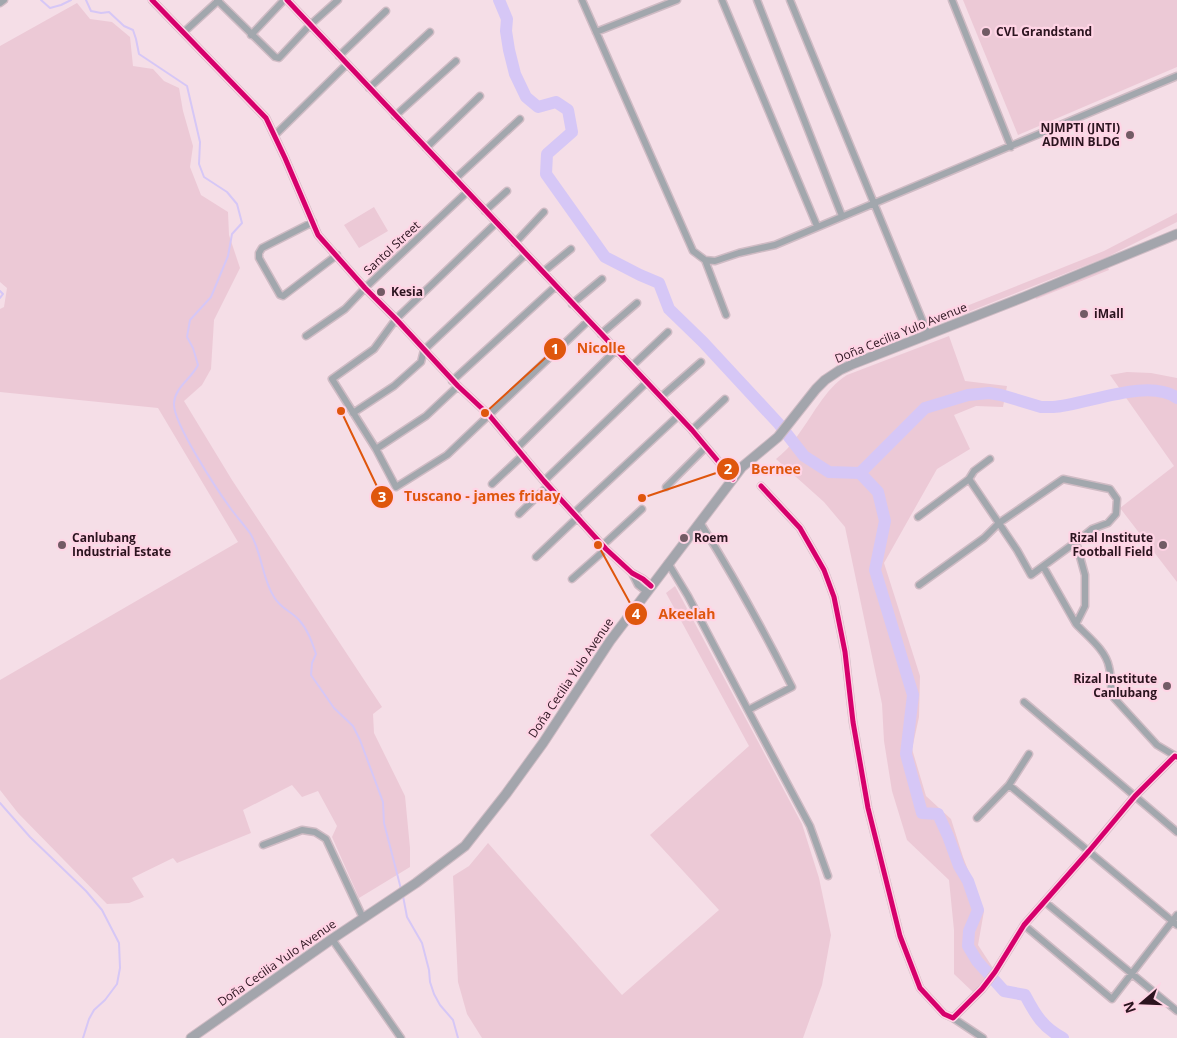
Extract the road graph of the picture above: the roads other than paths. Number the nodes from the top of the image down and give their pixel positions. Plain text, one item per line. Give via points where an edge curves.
1 (4, 0) edge
2 (152, 0) edge
3 (218, 0) edge
4 (286, 0) edge
5 (338, 0) edge
6 (582, 0) edge
7 (677, 0) edge
8 (722, 0) edge
9 (757, 0) edge
10 (790, 0) edge
11 (952, 0) edge
12 (0, 3) edge
13 (386, 11) dead end
14 (310, 25) junction
15 (184, 32) junction
16 (430, 32) dead end
17 (596, 32) junction
18 (251, 35) junction
19 (339, 56) junction
20 (456, 61) dead end
21 (347, 64) junction
22 (1177, 76) edge
23 (369, 88) junction
24 (480, 96) dead end
25 (395, 116) junction
26 (520, 119) dead end
27 (274, 135) junction
28 (1011, 147) junction
29 (426, 148) junction
30 (455, 179) junction
31 (507, 191) dead end
32 (467, 192) junction
33 (874, 203) junction
34 (485, 211) junction
35 (544, 212) dead end
36 (842, 216) junction
37 (313, 222) junction
38 (496, 223) junction
39 (818, 226) junction
40 (1177, 234) edge
41 (514, 243) junction
42 (571, 249) dead end
43 (526, 254) junction
44 (337, 255) junction
45 (705, 260) junction
46 (542, 272) junction
47 (602, 280) dead end
48 (556, 286) junction
49 (365, 288) junction
50 (637, 302) dead end
51 (572, 304) junction
52 (726, 314) dead end
53 (396, 319) junction
54 (588, 321) junction
55 (668, 332) dead end
56 (601, 334) junction
57 (928, 334) junction
58 (306, 336) dead end
59 (424, 350) junction
60 (616, 350) junction
61 (700, 362) dead end
62 (632, 366) junction
63 (452, 380) junction
64 (647, 382) junction
65 (458, 386) junction
66 (661, 398) junction
67 (724, 399) dead end
68 (353, 413) junction
69 (488, 415) junction
70 (678, 416) junction
71 (692, 430) junction
72 (706, 447) junction
73 (517, 448) junction
74 (376, 449) junction
75 (523, 455) junction
76 (990, 459) dead end
77 (969, 478) junction
78 (733, 479) junction
79 (492, 484) dead end
80 (546, 484) junction
81 (761, 486) dead end
82 (666, 487) dead end
83 (642, 509) dead end
84 (519, 514) dead end
85 (576, 515) junction
86 (918, 517) dead end
87 (999, 523) junction
88 (701, 524) junction
89 (1076, 542) junction
90 (604, 547) junction
91 (536, 557) dead end
92 (668, 563) junction
93 (1043, 566) junction
94 (572, 580) dead end
95 (918, 585) dead end
96 (649, 589) junction
97 (1076, 624) junction
98 (1024, 702) dead end
99 (748, 710) junction
100 (1029, 754) dead end
101 (1176, 757) edge
102 (1009, 785) junction
103 (1135, 796) junction
104 (977, 818) dead end
105 (1177, 832) edge
106 (263, 845) dead end
107 (1090, 851) junction
108 (828, 876) dead end
109 (1045, 902) junction
110 (363, 918) junction
111 (1175, 920) edge
112 (1024, 925) junction
113 (332, 939) junction
114 (1132, 973) junction
115 (1177, 1011) edge
116 (953, 1018) junction
117 (191, 1038) edge
118 (401, 1038) edge
119 (983, 1038) edge

1 - 12 street
2 - 15 street
3 - 15 street
3 - 18 street
4 - 14 street
4 - 18 street
5 - 14 street
6 - 17 street
7 - 17 street
8 - 39 street
9 - 36 street
10 - 33 street
11 - 28 street
13 - 19 street
14 - 18 street via 279,58
14 - 19 street
15 - 27 street via 266,118
16 - 23 street
17 - 45 street via 693,251
19 - 21 street
20 - 25 street
21 - 23 street
21 - 27 street
22 - 28 street
23 - 25 street
24 - 29 street
25 - 29 street
26 - 30 street
27 - 37 street
28 - 33 street
29 - 30 street
30 - 32 street
31 - 34 street
32 - 34 street
32 - 49 street, Santol Street
33 - 36 street
33 - 57 street
34 - 38 street
35 - 41 street
36 - 39 street
37 - 44 street via 318,235
37 - 44 street via 262,248 259,253 280,295 283,296
38 - 41 street
38 - 53 street
39 - 45 street via 774,245 715,261
40 - 57 main road, Doña Cecilia Yulo Avenue
41 - 43 street
42 - 46 street
43 - 46 street
43 - 59 street
44 - 49 street
45 - 52 street
46 - 48 street
47 - 51 street
48 - 51 street
48 - 63 street
49 - 53 street
49 - 58 street, Santol Street via 345,309
50 - 56 street
51 - 54 street
53 - 59 street
53 - 68 street via 374,349 332,379
54 - 56 street
54 - 69 street
55 - 62 street
56 - 60 street
57 - 78 main road, Doña Cecilia Yulo Avenue via 840,370 816,389 778,437
59 - 63 street
59 - 68 street via 420,362 394,386
60 - 62 street
60 - 73 street
61 - 66 street
62 - 64 street
63 - 65 street
64 - 66 street
64 - 80 street
65 - 69 street
65 - 74 street via 426,416
66 - 70 street
67 - 71 street
68 - 74 street
69 - 73 street
69 - 74 street via 447,455 396,487
70 - 71 street
70 - 85 street
71 - 72 street
72 - 78 street
72 - 82 street
73 - 75 street
75 - 79 street
75 - 80 street
76 - 77 street
77 - 86 street
77 - 87 street
78 - 88 main road, Doña Cecilia Yulo Avenue
80 - 84 street
80 - 85 street
81 - 116 street via 800,528 824,570 834,597 868,808 900,936 920,988 944,1014
83 - 90 street
85 - 90 street
85 - 91 street
87 - 89 street via 1063,479 1110,489 1117,499 1116,514 1108,523
87 - 93 street via 1031,575
87 - 95 street via 984,538
88 - 92 main road, Doña Cecilia Yulo Avenue
88 - 99 street via 740,588 792,687
89 - 93 street
89 - 97 street via 1085,575 1085,606
90 - 94 street
90 - 96 street via 632,573 638,585
92 - 96 main road, Doña Cecilia Yulo Avenue
92 - 99 street
93 - 97 street
96 - 110 main road, Doña Cecilia Yulo Avenue via 610,641 543,743 465,846
97 - 101 street via 1107,660 1114,698 1157,745
98 - 103 street
99 - 108 street via 810,826
100 - 102 street
101 - 103 street
102 - 104 street
102 - 107 street
103 - 105 street
103 - 107 street
106 - 110 street via 302,830 326,839
107 - 109 street
107 - 111 street
109 - 112 street
109 - 114 street
110 - 113 main road, Doña Cecilia Yulo Avenue
111 - 114 street
112 - 114 street via 1112,999
112 - 116 street via 995,972
113 - 117 main road, Doña Cecilia Yulo Avenue
113 - 118 street
114 - 115 street
116 - 119 street

